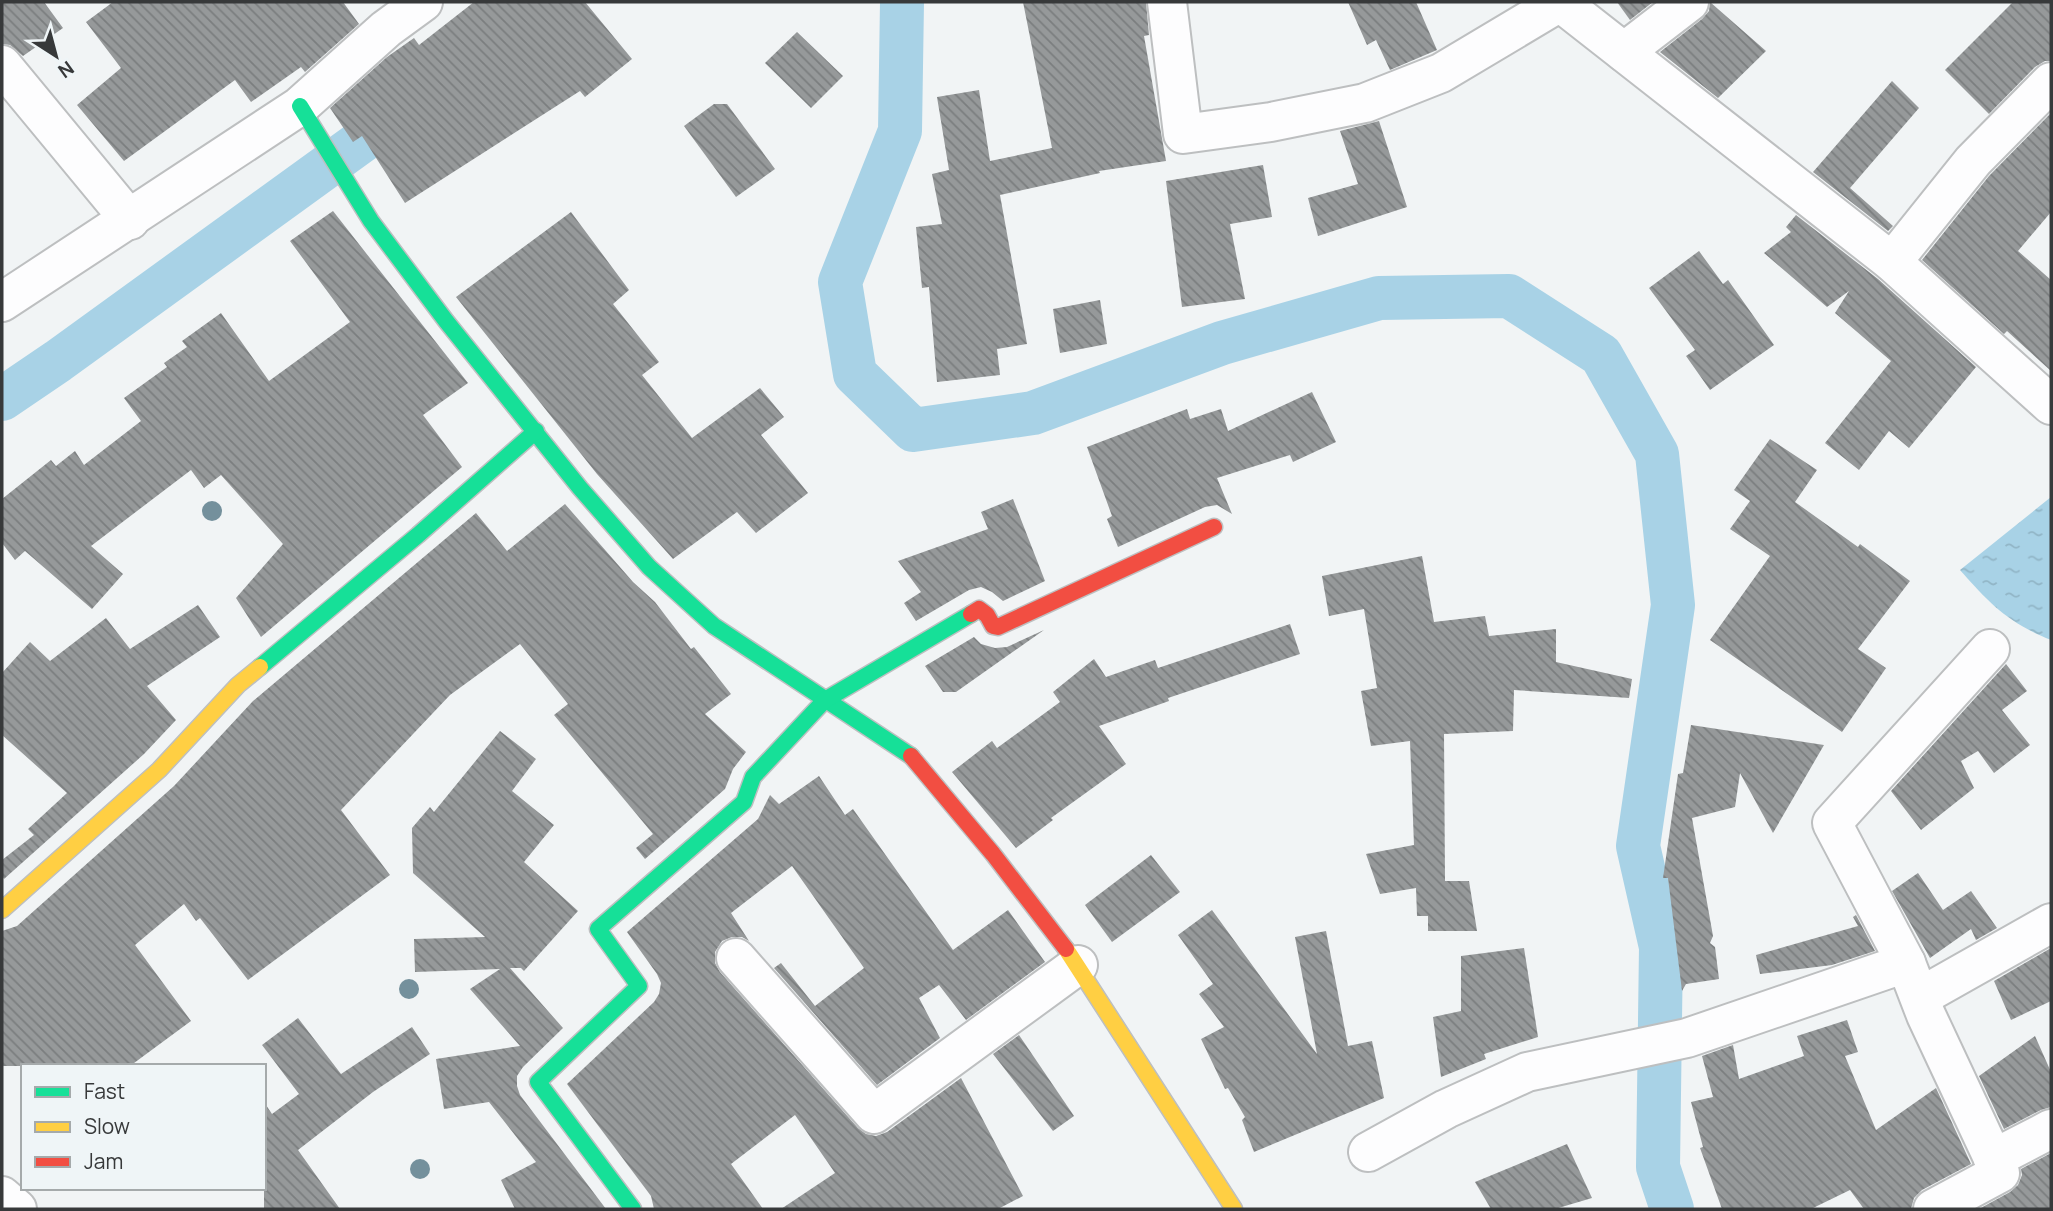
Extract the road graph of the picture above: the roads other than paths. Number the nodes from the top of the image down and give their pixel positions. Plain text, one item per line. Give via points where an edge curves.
1 (423, 2) edge
2 (1167, 2) edge
3 (1560, 2) edge
4 (1689, 2) edge
5 (1624, 52) junction
6 (2, 65) edge
7 (2051, 82) edge
8 (300, 106) junction
9 (130, 220) junction
10 (1892, 262) junction
11 (2, 302) edge
12 (2051, 405) edge
13 (536, 431) junction
14 (1214, 527) dead end
15 (1990, 649) dead end
16 (825, 700) junction
17 (2, 910) edge
18 (2051, 923) edge
19 (736, 958) dead end
20 (1078, 965) junction
21 (1913, 980) junction
22 (2051, 1129) edge
23 (1368, 1152) dead end
24 (1993, 1159) junction
25 (2, 1196) edge
26 (17, 1209) edge
27 (633, 1209) edge
28 (1234, 1209) edge
29 (1933, 1209) edge

1 - 8 street
2 - 3 street via 1183,134 1365,103 1441,73
3 - 5 street
4 - 5 street
5 - 10 street
6 - 9 street
7 - 10 street via 1973,161
8 - 9 street
8 - 13 street via 371,220
9 - 11 street
10 - 12 street
13 - 16 street via 649,567 715,626
13 - 17 street via 238,685 159,770
14 - 16 street via 1005,625 993,626 979,609
15 - 21 street via 1832,824
16 - 20 street via 908,752
16 - 27 street via 753,778 744,802 598,929 639,986 538,1082
18 - 21 street
19 - 20 street via 874,1114
20 - 28 street
21 - 23 street via 1688,1038 1527,1072
21 - 24 street
22 - 24 street
24 - 29 street via 2000,1173
25 - 26 street

